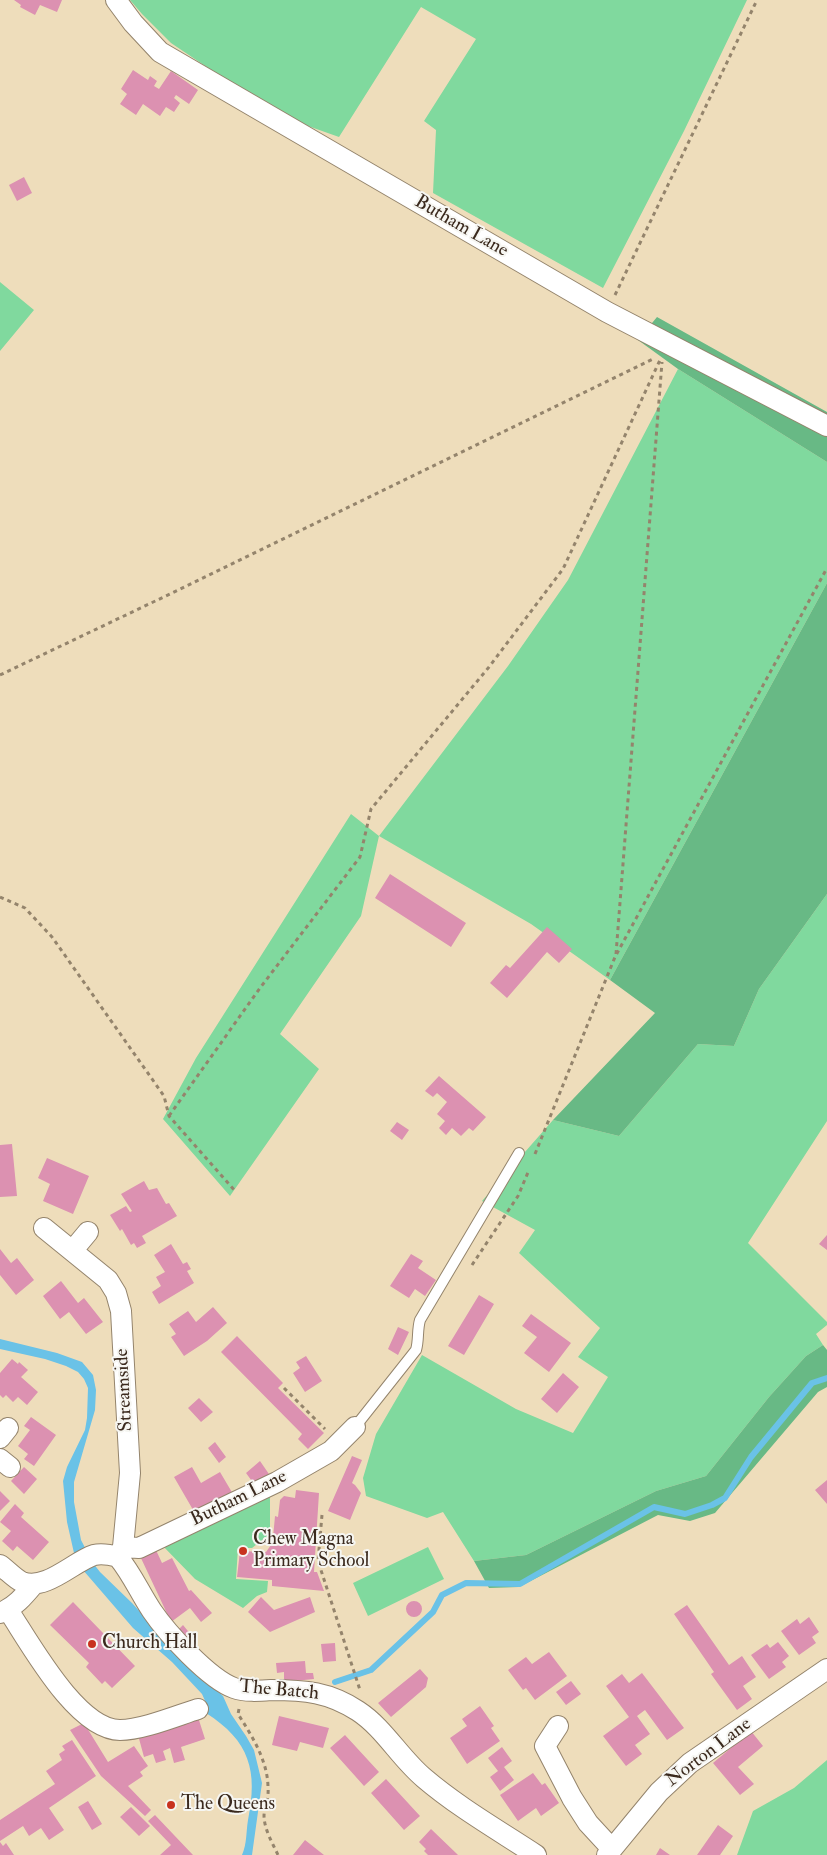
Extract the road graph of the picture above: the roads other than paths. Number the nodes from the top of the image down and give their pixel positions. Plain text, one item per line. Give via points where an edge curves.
1 (116, 0) edge
2 (827, 426) edge
3 (519, 1153) dead end
4 (44, 1228) dead end
5 (88, 1232) dead end
6 (73, 1250) junction
7 (355, 1427) joint
8 (120, 1552) junction
9 (0, 1565) edge
10 (34, 1584) junction
11 (4, 1612) edge
12 (827, 1669) edge
13 (198, 1709) dead end
14 (558, 1726) dead end
15 (610, 1852) edge
16 (536, 1855) edge

1 - 2 street, Butham Lane via 160,52 607,312
3 - 7 lane via 420,1320 416,1350
4 - 6 street, Streamside
5 - 6 street
6 - 8 street, Streamside via 108,1280 121,1311 130,1473
7 - 8 street, Butham Lane via 331,1451 277,1482 139,1548
8 - 10 street, Butham Lane via 95,1555
8 - 16 street, The Batch via 166,1630 196,1661 224,1683 248,1691 316,1692 345,1703 360,1712 422,1777 453,1802
9 - 10 street via 21,1582
10 - 11 street via 24,1597
11 - 13 street via 62,1690 92,1720 118,1730
12 - 15 street, Norton Lane via 690,1763 659,1792
14 - 15 street via 545,1746 576,1804

